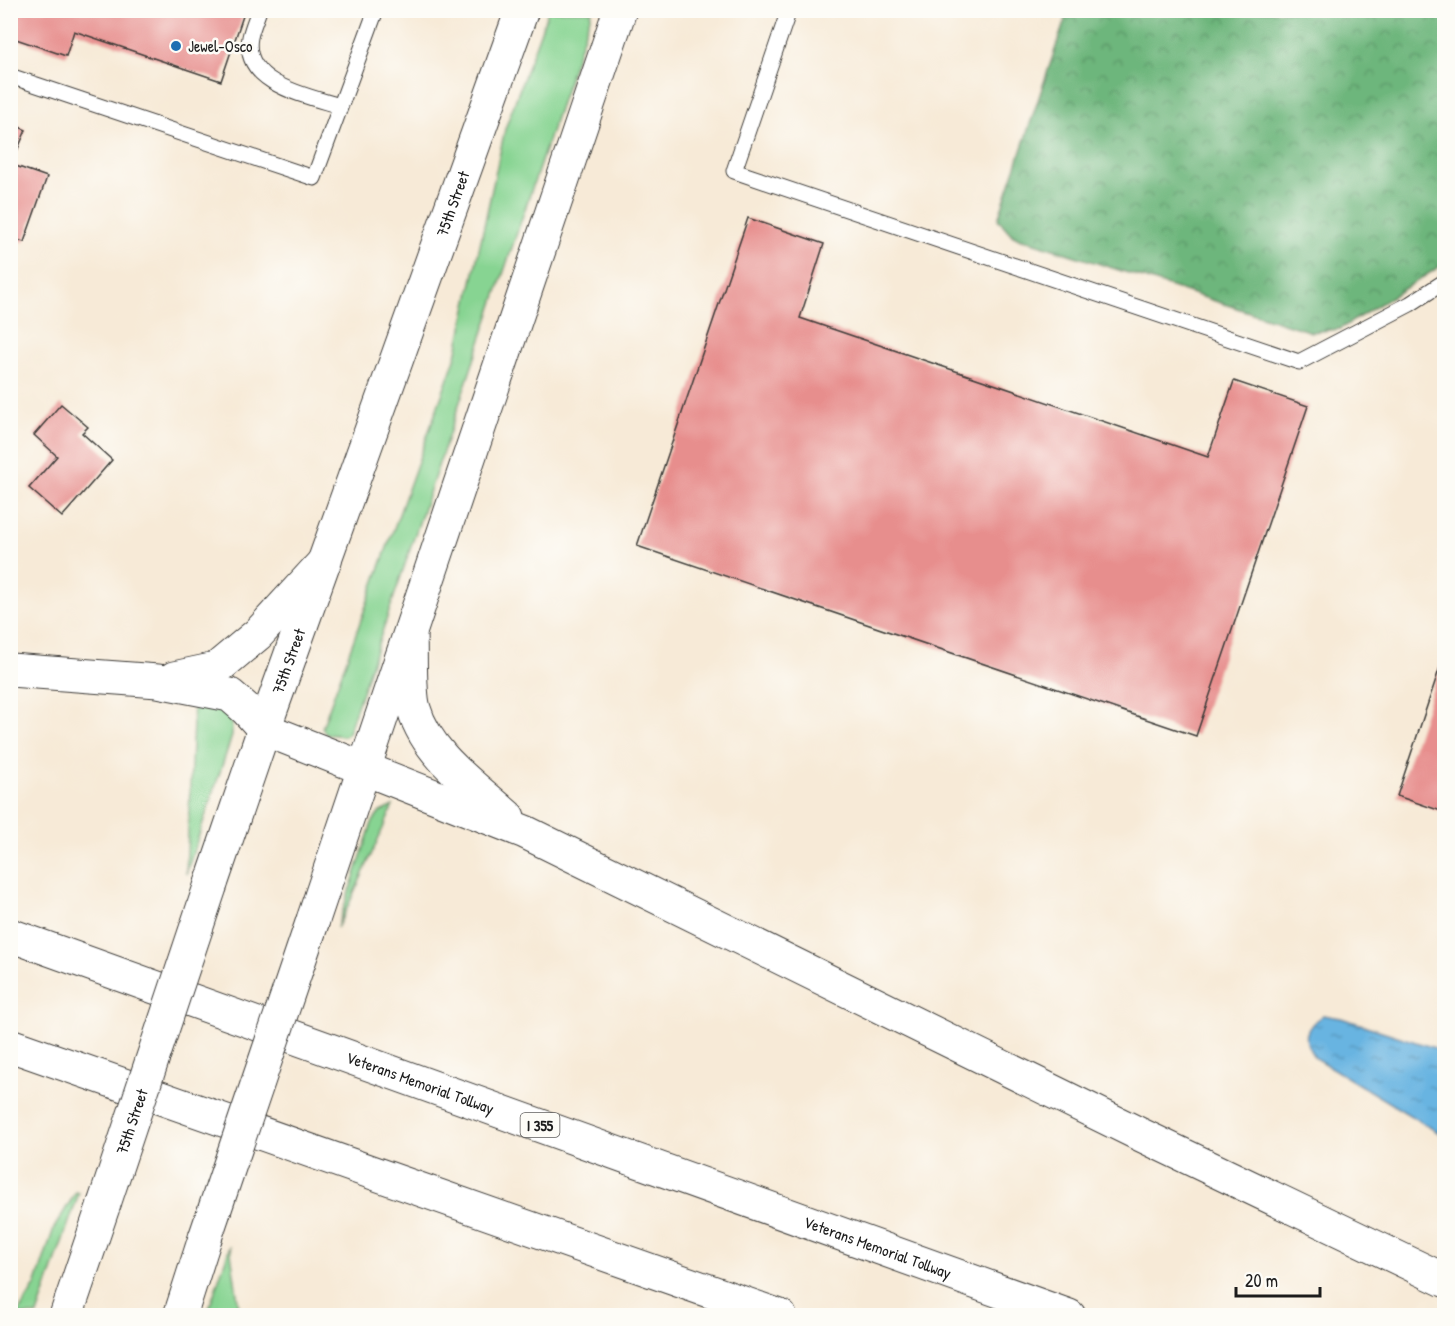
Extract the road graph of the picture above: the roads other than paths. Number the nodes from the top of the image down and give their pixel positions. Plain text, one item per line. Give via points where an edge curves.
1 (259, 10) edge
2 (376, 10) edge
3 (522, 10) edge
4 (620, 10) edge
5 (789, 10) edge
6 (10, 76) edge
7 (340, 106) junction
8 (1444, 282) edge
9 (325, 561) junction
10 (410, 635) junction
11 (10, 670) edge
12 (158, 681) junction
13 (264, 729) junction
14 (364, 769) junction
15 (525, 832) junction
16 (10, 935) edge
17 (10, 1045) edge
18 (1444, 1280) edge
19 (66, 1316) edge
20 (180, 1316) edge
21 (780, 1316) edge
22 (1069, 1316) edge

1 - 7 lane via 249,39 252,60 261,72 289,91
2 - 7 lane
3 - 9 main road, 75th Street
4 - 10 main road
5 - 8 lane via 734,171 1299,362
6 - 7 lane via 314,178
9 - 12 main road via 258,634 216,669
9 - 13 main road, 75th Street
10 - 14 main road
10 - 15 main road via 413,708 426,739
11 - 12 main road
12 - 13 main road via 230,695
13 - 14 main road
13 - 19 main road, 75th Street, bridge
14 - 15 main road
14 - 20 main road, bridge
15 - 18 main road
16 - 22 main road, Veterans Memorial Tollway / I 355
17 - 21 main road

